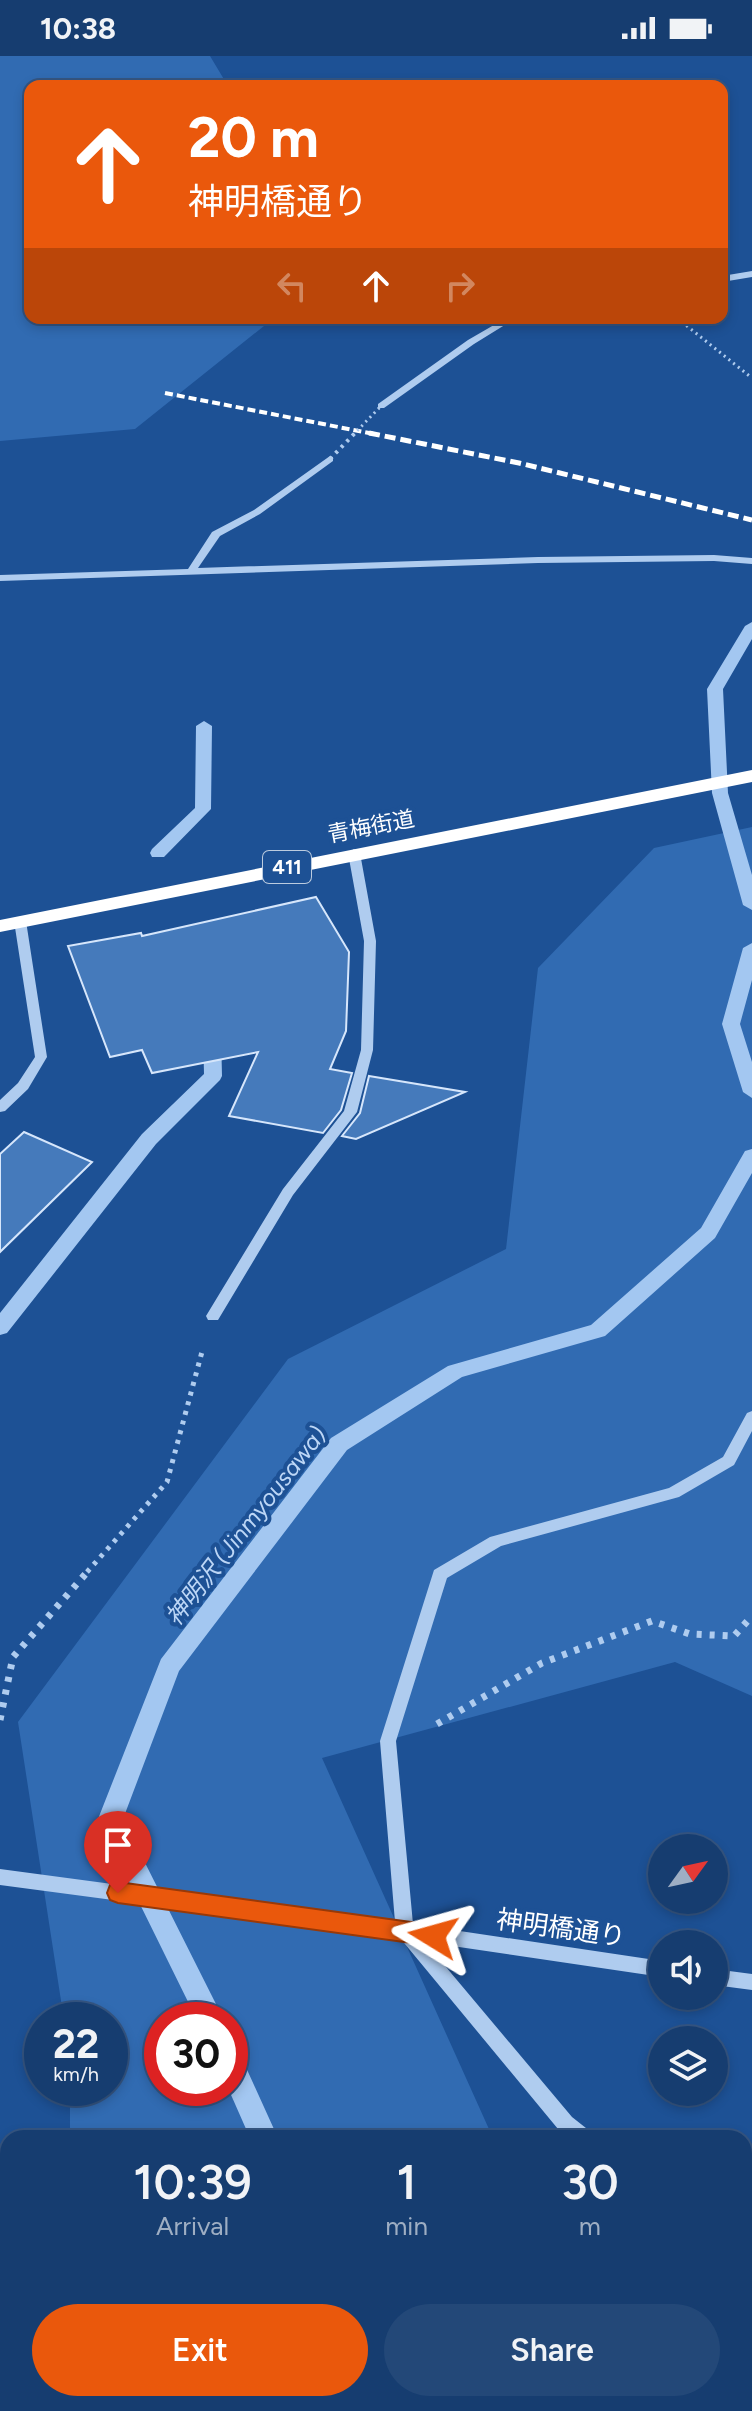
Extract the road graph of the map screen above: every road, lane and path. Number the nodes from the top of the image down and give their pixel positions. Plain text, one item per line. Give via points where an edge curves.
1 (752, 274) edge
2 (728, 278) edge
3 (502, 324) edge
4 (684, 324) edge
5 (752, 378) edge
6 (381, 406) joint
7 (330, 459) joint
8 (751, 561) edge
9 (192, 570) junction
10 (0, 578) edge
11 (752, 776) edge
12 (354, 853) junction
13 (10, 924) edge
14 (0, 1108) edge
15 (213, 1316) joint
16 (752, 1417) edge
17 (752, 1616) edge
18 (0, 1720) edge
19 (388, 1741) junction
20 (0, 1877) edge
21 (405, 1931) junction
22 (648, 1967) edge
23 (728, 1979) edge
24 (752, 1982) edge
25 (574, 2130) edge

1 - 2 street
3 - 6 street
4 - 5 path
6 - 7 path, bridge
7 - 9 street via 257,512 216,534
8 - 9 street via 538,560
9 - 10 street
11 - 12 highway, 青梅街道 / 411
12 - 13 highway, 青梅街道 / 411
12 - 15 street via 370,941 367,1050 350,1112 288,1192
13 - 14 street via 41,1057 23,1086
15 - 18 path via 167,1482 13,1657
16 - 19 street via 729,1461 674,1493 496,1541 440,1574
17 - 19 path via 734,1636 690,1634 652,1621 615,1633 542,1663 401,1746
19 - 21 street
20 - 21 street, 神明橋通り
21 - 22 street, 神明橋通り
21 - 25 street
23 - 24 street

